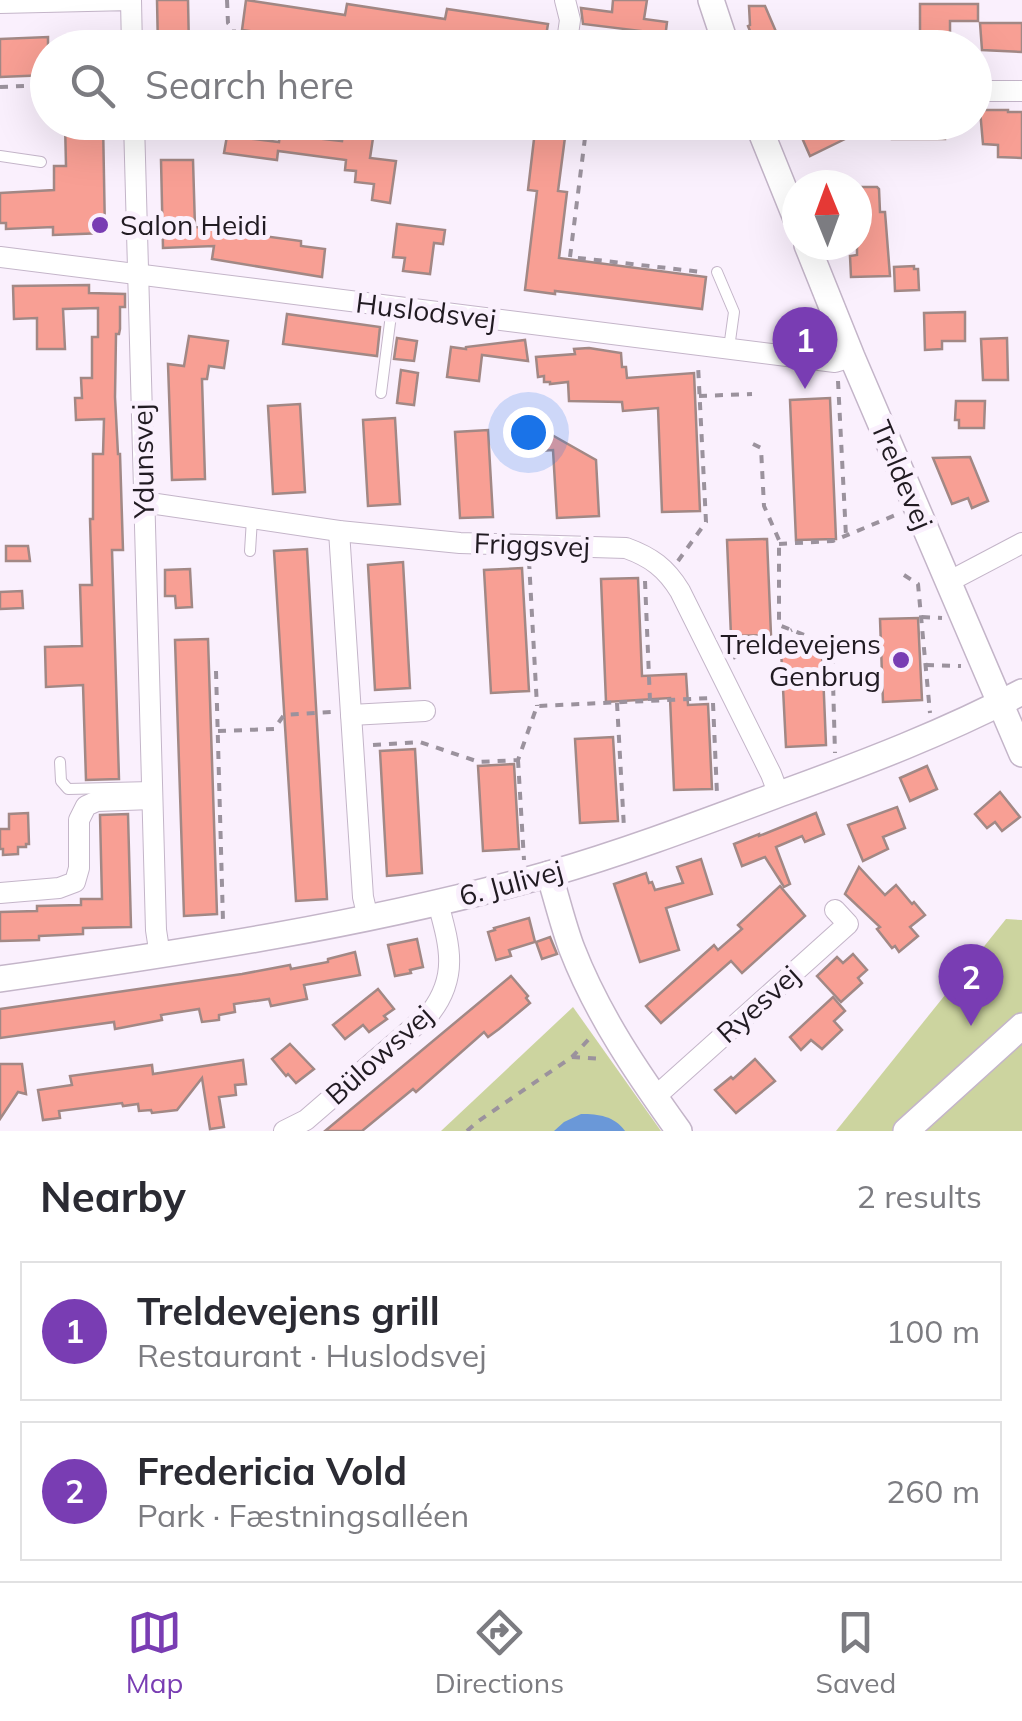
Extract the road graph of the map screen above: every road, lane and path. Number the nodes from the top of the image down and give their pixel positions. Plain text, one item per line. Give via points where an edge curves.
1 (131, 0) edge
2 (227, 0) edge
3 (564, 0) edge
4 (712, 0) edge
5 (0, 3) edge
6 (132, 30) edge
7 (234, 30) edge
8 (569, 30) edge
9 (721, 30) edge
10 (30, 86) edge
11 (0, 87) edge
12 (992, 90) edge
13 (1022, 91) edge
14 (134, 140) edge
15 (585, 140) edge
16 (765, 140) edge
17 (0, 156) edge
18 (41, 162) dead end
19 (782, 182) edge
20 (0, 257) edge
21 (812, 260) edge
22 (717, 272) joint
23 (138, 276) junction
24 (392, 307) junction
25 (696, 344) junction
26 (729, 348) junction
27 (843, 359) junction
28 (381, 393) dead end
29 (752, 394) dead end
30 (700, 396) junction
31 (753, 444) dead end
32 (144, 502) junction
33 (916, 506) junction
34 (252, 518) junction
35 (339, 530) junction
36 (846, 536) junction
37 (1022, 543) edge
38 (778, 544) junction
39 (528, 545) junction
40 (250, 551) dead end
41 (647, 556) junction
42 (669, 573) junction
43 (904, 575) dead end
44 (948, 582) junction
45 (792, 630) junction
46 (926, 664) junction
47 (717, 665) junction
48 (985, 667) junction
49 (216, 671) dead end
50 (1011, 698) edge
51 (650, 702) junction
52 (617, 703) junction
53 (537, 706) junction
54 (425, 711) dead end
55 (351, 715) junction
56 (218, 730) junction
57 (938, 730) junction
58 (353, 746) junction
59 (1022, 754) edge
60 (518, 760) junction
61 (60, 762) dead end
62 (844, 770) junction
63 (152, 793) junction
64 (779, 795) junction
65 (718, 818) junction
66 (626, 850) junction
67 (537, 877) junction
68 (0, 893) edge
69 (438, 903) junction
70 (834, 910) dead end
71 (368, 918) junction
72 (224, 946) junction
73 (160, 956) junction
74 (0, 979) edge
75 (606, 1021) junction
76 (1022, 1026) edge
77 (572, 1057) junction
78 (628, 1059) junction
79 (655, 1097) junction
80 (284, 1131) edge
81 (467, 1131) edge
82 (680, 1131) edge
83 (906, 1131) edge

1 - 5 street
1 - 6 street
2 - 7 path
3 - 8 street
4 - 9 street
10 - 11 path
12 - 13 street
14 - 23 street, Ydunsvej
15 - 22 path via 570,257
16 - 19 street
17 - 18 lane
20 - 23 street, Huslodsvej
21 - 27 street, Treldevej
22 - 26 lane via 734,312
23 - 24 street, Huslodsvej
23 - 32 street, Ydunsvej
24 - 25 street, Huslodsvej
24 - 28 lane
25 - 26 street, Huslodsvej
25 - 30 path
26 - 27 street, Huslodsvej
27 - 33 street, Treldevej
27 - 36 path
29 - 30 path
30 - 42 path via 706,522
31 - 38 path via 762,448 764,506
32 - 34 street, Friggsvej
32 - 63 street, Ydunsvej
33 - 36 path
33 - 44 street, Treldevej
34 - 35 street, Friggsvej
34 - 40 lane
35 - 39 street, Friggsvej
35 - 55 street
36 - 38 path
37 - 44 street
38 - 45 path via 779,625
39 - 41 street, Friggsvej via 626,548
39 - 53 path
41 - 42 street, Friggsvej
41 - 51 path
42 - 47 street, Friggsvej
43 - 46 path via 918,584
44 - 48 street, Treldevej
45 - 47 path
45 - 62 path via 832,646 835,752
46 - 48 path
46 - 57 path via 930,716
47 - 64 street, Friggsvej
48 - 50 street, Treldevej
49 - 56 path
50 - 57 street, 6. Julivej
50 - 59 street, Treldevej
51 - 52 path
51 - 65 path via 712,698
52 - 53 path
52 - 66 path
53 - 60 path
54 - 55 street
55 - 56 path via 284,715 274,729
55 - 58 street
56 - 72 path
57 - 62 street, 6. Julivej
58 - 60 path via 420,742 479,762
58 - 71 street
60 - 67 path
61 - 63 lane via 68,790
62 - 64 street, 6. Julivej
63 - 68 street via 86,806 74,882
63 - 73 street, Ydunsvej
64 - 65 street, 6. Julivej
65 - 66 street, 6. Julivej
66 - 67 street, 6. Julivej
67 - 69 street, 6. Julivej
67 - 75 street
69 - 71 street, 6. Julivej
69 - 80 street, Bülowsvej via 450,950 443,996 306,1120
70 - 79 street, Ryesvej via 848,924
71 - 72 street, 6. Julivej
72 - 73 street, 6. Julivej
73 - 74 street, 6. Julivej
75 - 77 path
75 - 78 street
76 - 83 street
77 - 78 path via 618,1064
77 - 81 path
78 - 79 street
79 - 82 street

